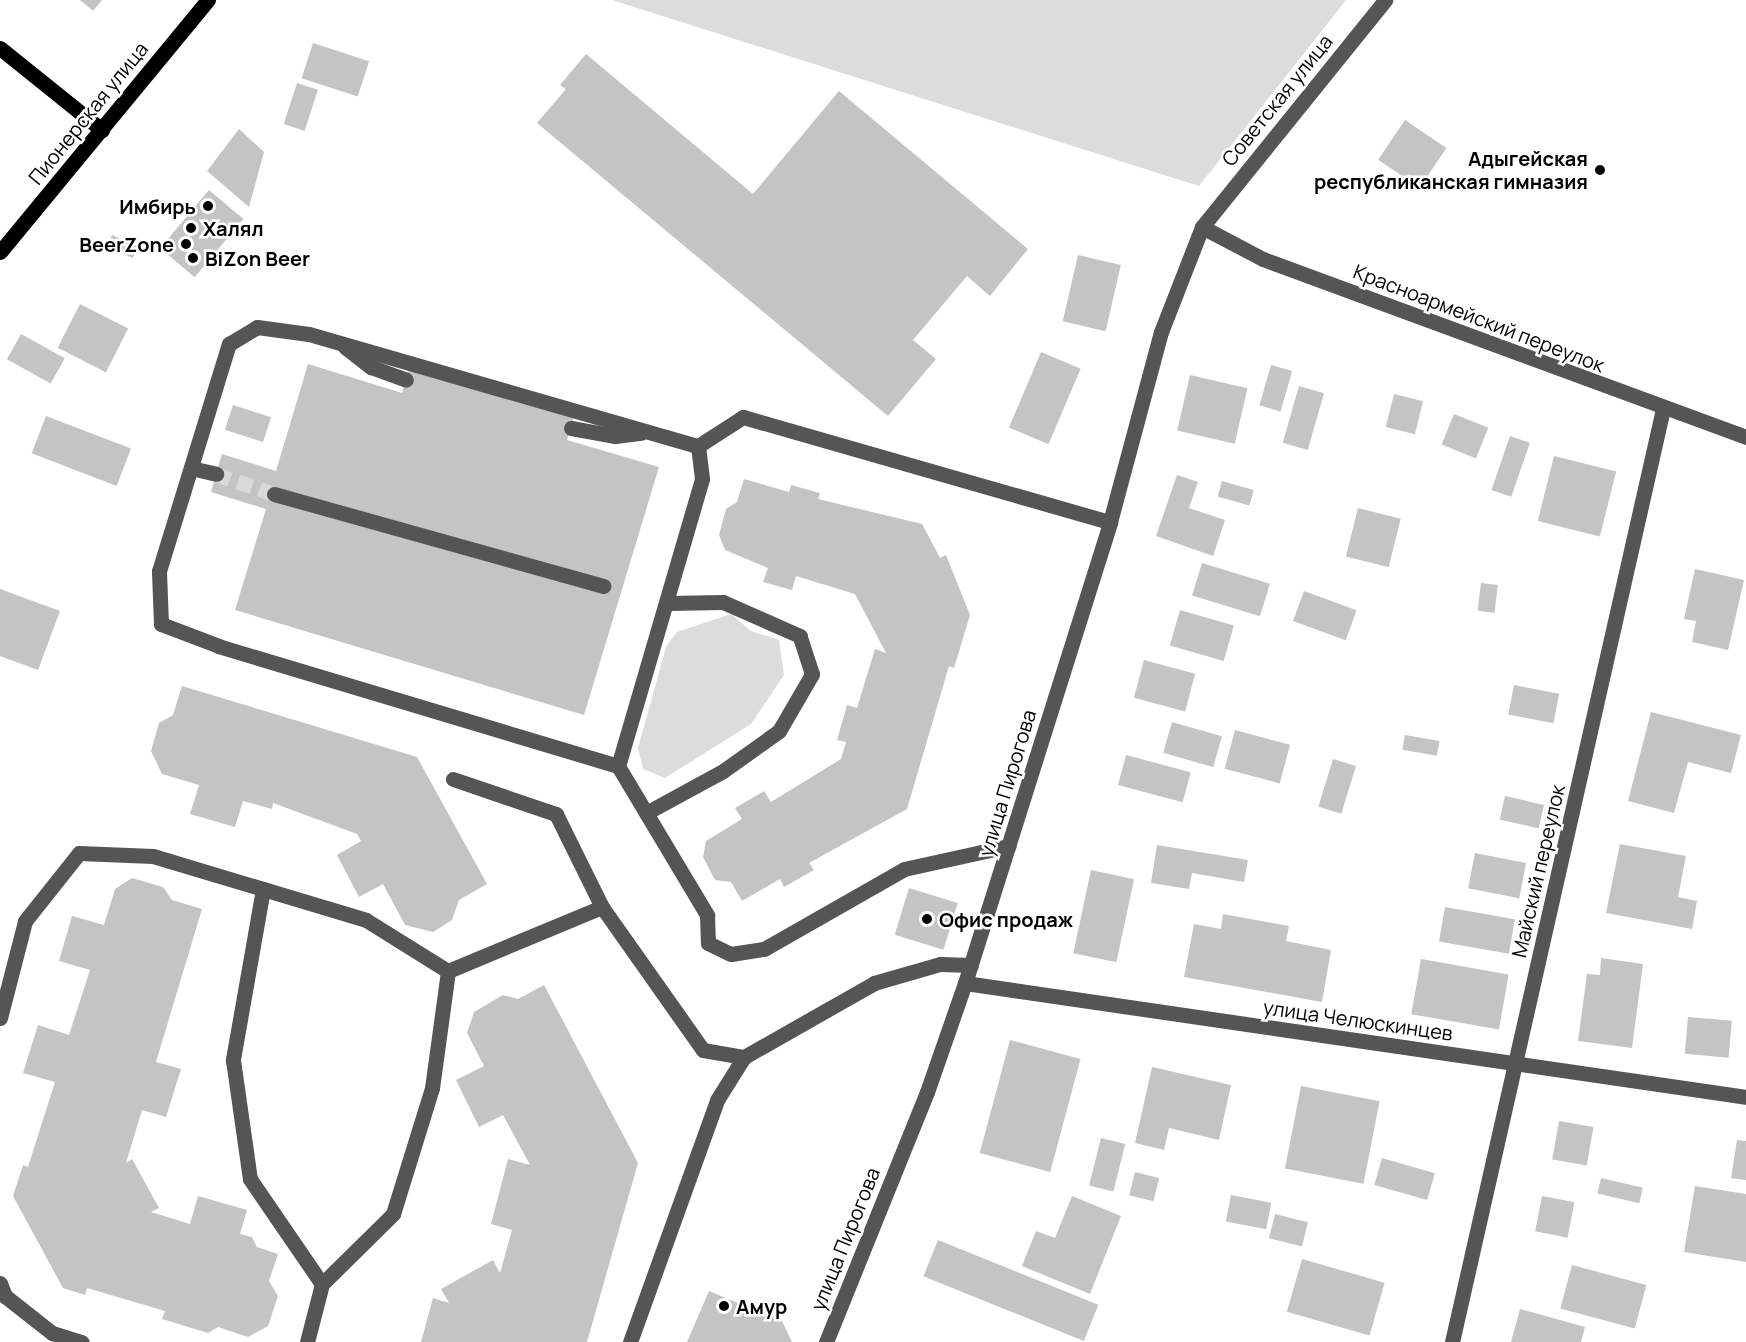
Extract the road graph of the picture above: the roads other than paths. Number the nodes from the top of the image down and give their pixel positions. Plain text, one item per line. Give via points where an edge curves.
1 (208, 0) edge
2 (1384, 0) edge
3 (0, 48) edge
4 (102, 130) junction
5 (1202, 227) junction
6 (0, 252) edge
7 (338, 342) junction
8 (406, 380) dead end
9 (1663, 409) junction
10 (571, 428) dead end
11 (650, 432) junction
12 (1746, 437) edge
13 (698, 446) junction
14 (191, 468) junction
15 (216, 474) tunnel mouth
16 (274, 494) tunnel mouth
17 (1110, 522) junction
18 (603, 586) dead end
19 (669, 603) junction
20 (618, 766) junction
21 (453, 779) dead end
22 (646, 813) junction
23 (1009, 846) junction
24 (263, 889) junction
25 (602, 907) junction
26 (971, 965) junction
27 (448, 971) junction
28 (965, 983) junction
29 (0, 1018) edge
30 (744, 1057) junction
31 (1516, 1064) junction
32 (1746, 1096) edge
33 (0, 1283) edge
34 (322, 1284) junction
35 (82, 1342) edge
36 (307, 1342) edge
37 (630, 1342) edge
38 (826, 1342) edge
39 (1452, 1342) edge

1 - 4 main road, Пионерская улица
2 - 5 street, Советская улица
3 - 4 main road
4 - 6 main road, Пионерская улица
5 - 9 street, Красноармейский переулок via 1263,259
5 - 17 street, улица Пирогова via 1161,332
7 - 8 street via 371,367
7 - 11 street
7 - 14 street via 257,327 229,344
9 - 12 street, Красноармейский переулок
9 - 31 street, Майский переулок
10 - 11 street via 615,436
11 - 13 street
13 - 17 street via 743,417
13 - 19 street via 702,479
14 - 15 street
14 - 20 street via 159,571 161,624 219,646
16 - 18 street
17 - 23 street, улица Пирогова
19 - 20 street
19 - 22 street via 723,602 800,636 812,674 779,731 723,771
20 - 22 street
21 - 25 street via 556,814
22 - 23 street via 707,915 708,943 731,954 764,949 904,869
23 - 26 street, улица Пирогова
24 - 27 street via 366,920
24 - 29 street via 153,856 79,853 25,921
24 - 34 street via 233,1060 248,1168 250,1179
25 - 27 street
25 - 30 street via 704,1050
26 - 28 street, улица Пирогова
26 - 30 street via 940,964 874,983
27 - 34 street via 432,1088 393,1214
28 - 31 street, улица Челюскинцев
28 - 38 street, улица Пирогова via 927,1092
30 - 37 street via 717,1100
31 - 32 street, улица Челюскинцев
31 - 39 street, Майский переулок
33 - 35 street via 5,1296 52,1333
34 - 36 street

